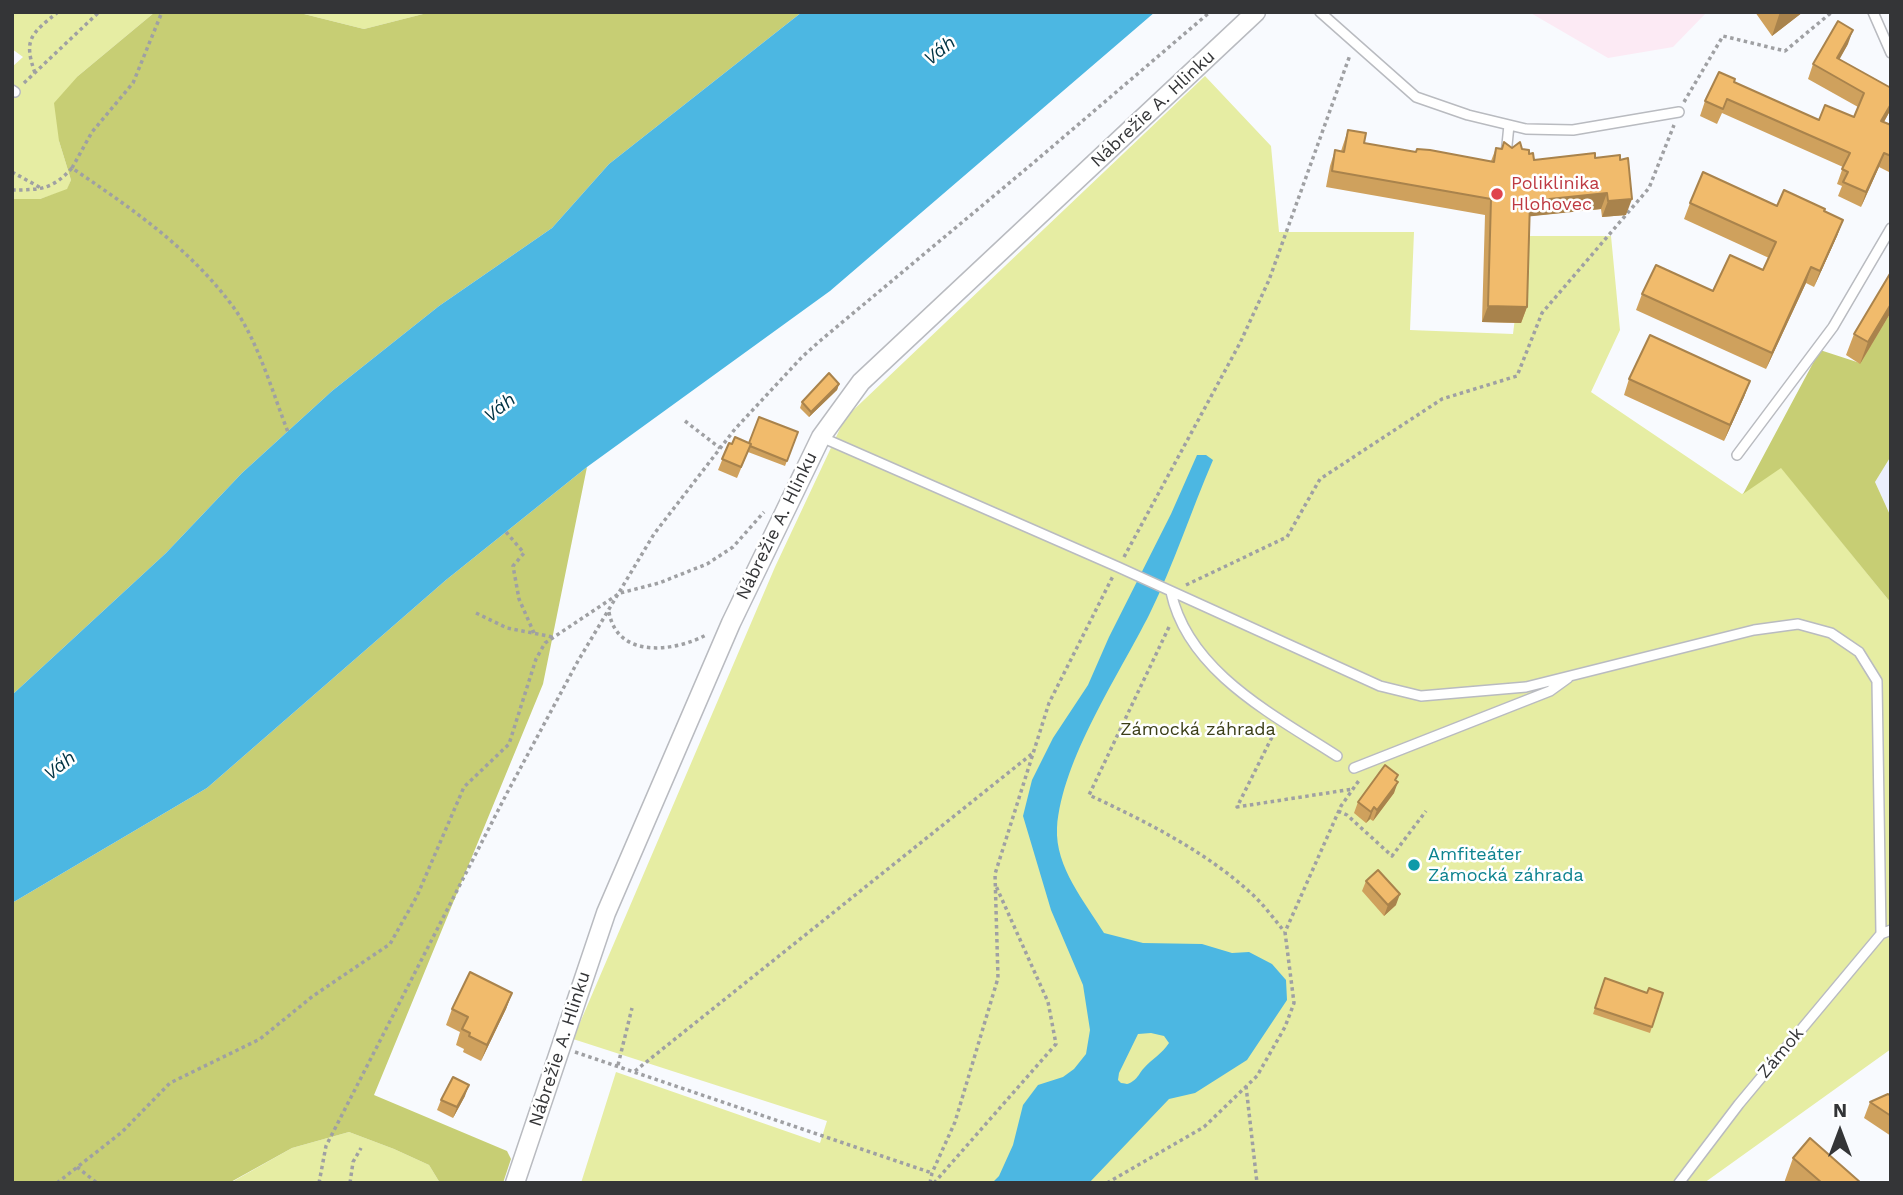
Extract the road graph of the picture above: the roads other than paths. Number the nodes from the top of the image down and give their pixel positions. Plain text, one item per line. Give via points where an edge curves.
1 (1256, 12) edge
2 (1321, 12) edge
3 (1873, 12) edge
4 (1891, 53) edge
5 (1679, 112) road end
6 (1509, 125) junction
7 (1506, 157) edge
8 (1891, 228) edge
9 (821, 437) junction
10 (1737, 455) dead end
11 (1168, 591) junction
12 (1571, 675) junction
13 (1337, 756) dead end
14 (1354, 768) dead end
15 (1891, 930) edge
16 (1881, 934) junction
17 (515, 1183) edge
18 (1679, 1183) edge

1 - 9 street, Nábrežie A. Hlinku via 861,382
2 - 6 lane via 1416,97
3 - 4 lane
5 - 6 lane via 1573,130
6 - 7 lane
8 - 10 lane via 1833,327
9 - 11 lane
9 - 17 street, Nábrežie A. Hlinku via 731,623 606,913
11 - 12 lane via 1380,686 1421,696 1526,687
11 - 13 lane via 1196,647 1230,683
12 - 14 lane via 1550,691
12 - 16 lane via 1754,630 1798,624 1831,633 1859,652 1877,681
15 - 16 lane, Zámok
16 - 18 lane, Zámok

